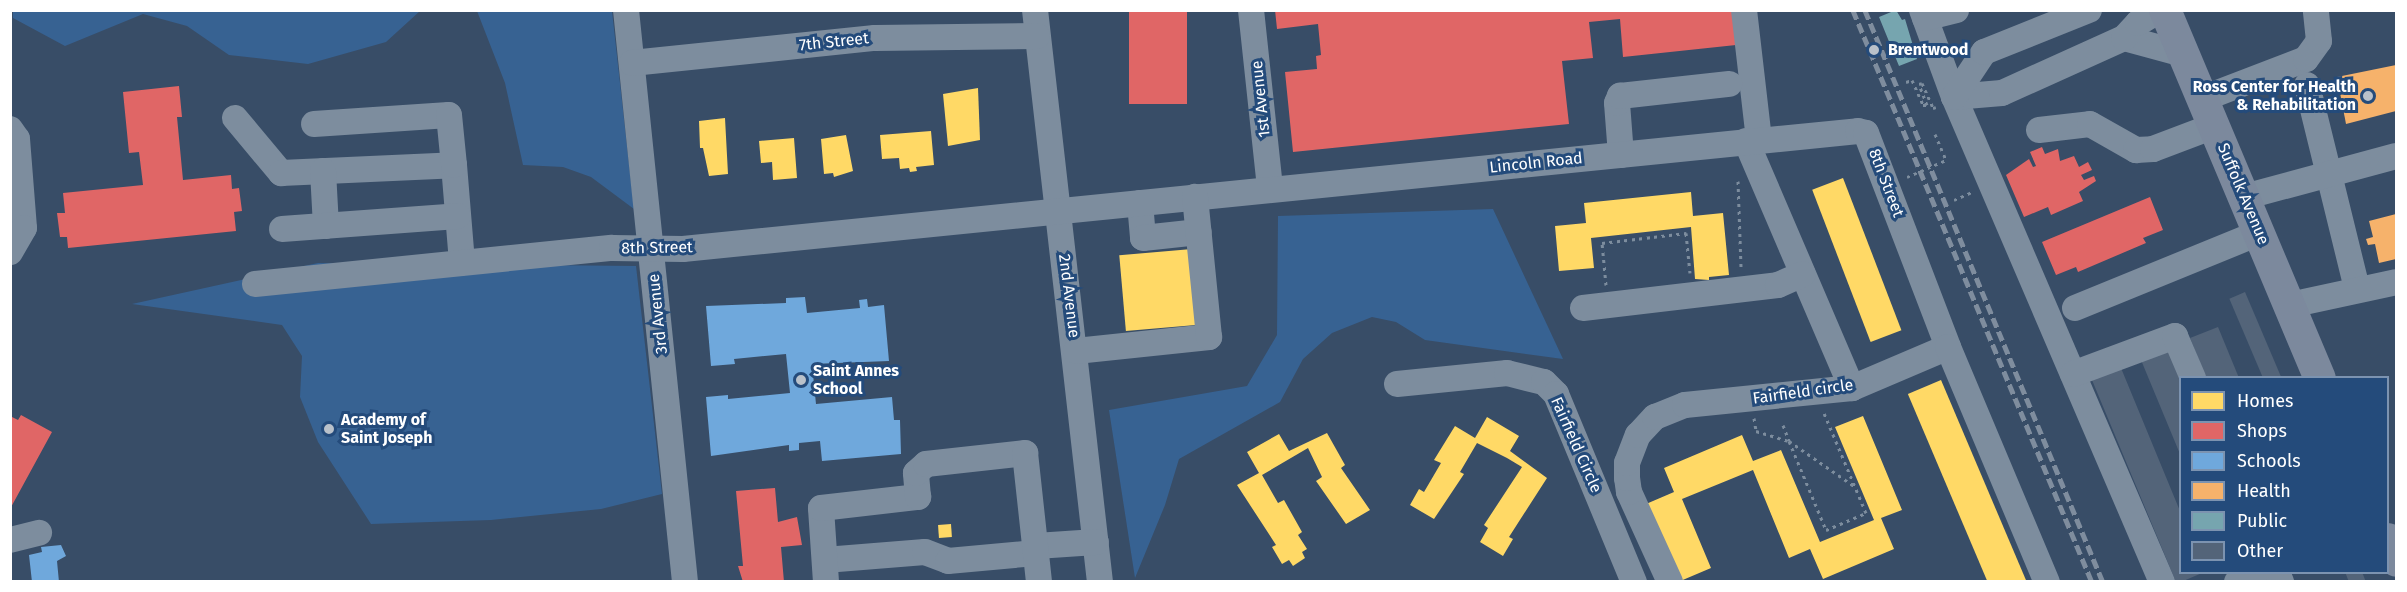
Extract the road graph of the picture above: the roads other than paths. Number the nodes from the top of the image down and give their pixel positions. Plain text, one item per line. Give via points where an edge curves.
1 (626, 10) edge
2 (1251, 10) edge
3 (1744, 10) edge
4 (1956, 10) edge
5 (2089, 10) edge
6 (2163, 10) edge
7 (2316, 10) edge
8 (1923, 14) edge
9 (1036, 23) edge
10 (2124, 38) junction
11 (2183, 54) junction
12 (632, 63) junction
13 (1729, 84) dead end
14 (2307, 85) dead end
15 (1946, 102) junction
16 (2208, 112) junction
17 (235, 118) dead end
18 (314, 124) dead end
19 (10, 129) edge
20 (2039, 130) dead end
21 (1753, 140) junction
22 (1622, 154) junction
23 (2397, 156) edge
24 (454, 165) junction
25 (323, 171) junction
26 (2329, 175) junction
27 (1270, 188) junction
28 (1195, 197) junction
29 (2244, 197) junction
30 (1140, 203) junction
31 (1058, 210) junction
32 (458, 216) junction
33 (326, 226) junction
34 (282, 229) dead end
35 (1199, 232) junction
36 (2259, 233) junction
37 (652, 251) junction
38 (10, 252) edge
39 (462, 263) junction
40 (1803, 274) junction
41 (2397, 282) edge
42 (255, 284) dead end
43 (2357, 289) junction
44 (2290, 305) junction
45 (1583, 308) dead end
46 (2075, 308) dead end
47 (1948, 347) junction
48 (1076, 351) junction
49 (2073, 374) junction
50 (2192, 376) edge
51 (2319, 376) edge
52 (1397, 384) dead end
53 (1852, 387) junction
54 (39, 533) dead end
55 (10, 540) edge
56 (2389, 541) edge
57 (1096, 542) junction
58 (1036, 549) junction
59 (2397, 561) edge
60 (825, 571) edge
61 (2255, 574) edge
62 (685, 582) edge
63 (1039, 582) edge
64 (1100, 582) edge
65 (1634, 582) edge
66 (1670, 582) edge
67 (2047, 582) edge
68 (2162, 582) edge
69 (2238, 582) edge

1 - 12 street, 3rd Avenue
2 - 27 street, 1st Avenue
3 - 21 street
4 - 8 street
5 - 15 street via 1984,52
6 - 10 street via 2138,23
6 - 11 main road, Suffolk Avenue
7 - 16 street via 2319,40 2306,60
8 - 15 street
9 - 12 street, 7th Street
9 - 31 street, 2nd Avenue
10 - 11 street
10 - 15 street via 2002,93
11 - 16 main road, Suffolk Avenue
12 - 37 street, 3rd Avenue
13 - 22 street via 1620,96 1617,104
14 - 26 street
15 - 49 street
16 - 20 street via 2153,149 2136,150 2090,124
16 - 29 main road, Suffolk Avenue
17 - 25 street via 281,173
18 - 24 street via 449,115
19 - 38 street via 17,139 24,228
21 - 22 street, Lincoln Road
21 - 40 street
21 - 47 street, 8th Street via 1866,133
22 - 27 street, Lincoln Road
23 - 26 street
24 - 25 street
24 - 32 street
25 - 33 street
26 - 29 street
26 - 43 street
27 - 28 street, Lincoln Road
28 - 30 street, Lincoln Road
28 - 35 street
29 - 36 main road, Suffolk Avenue
30 - 31 street, Lincoln Road
30 - 35 street via 1143,238
31 - 37 street, 8th Street
31 - 48 street, 2nd Avenue
32 - 33 street
32 - 39 street
33 - 34 street
35 - 48 street via 1209,337
36 - 44 main road, Suffolk Avenue
36 - 46 street
37 - 39 street, 8th Street via 612,248
37 - 62 street, 3rd Avenue
39 - 42 street, 8th Street
40 - 45 street via 1778,285
40 - 53 street
41 - 43 street
43 - 44 street
44 - 51 main road, Suffolk Avenue
47 - 53 street, Fairfield circle
47 - 67 street
48 - 57 street, 2nd Avenue
49 - 50 street via 2175,336
49 - 68 street
52 - 65 street, Fairfield Circle via 1507,373 1544,382 1556,394
53 - 66 street, Fairfield circle via 1668,410 1647,424 1631,451 1629,492
54 - 55 street
56 - 59 main road
57 - 58 street
57 - 64 street, 2nd Avenue
58 - 60 street via 948,561 934,559 925,552
58 - 60 street via 1025,453 926,464 916,473 918,497 821,508
58 - 63 street
61 - 69 street

